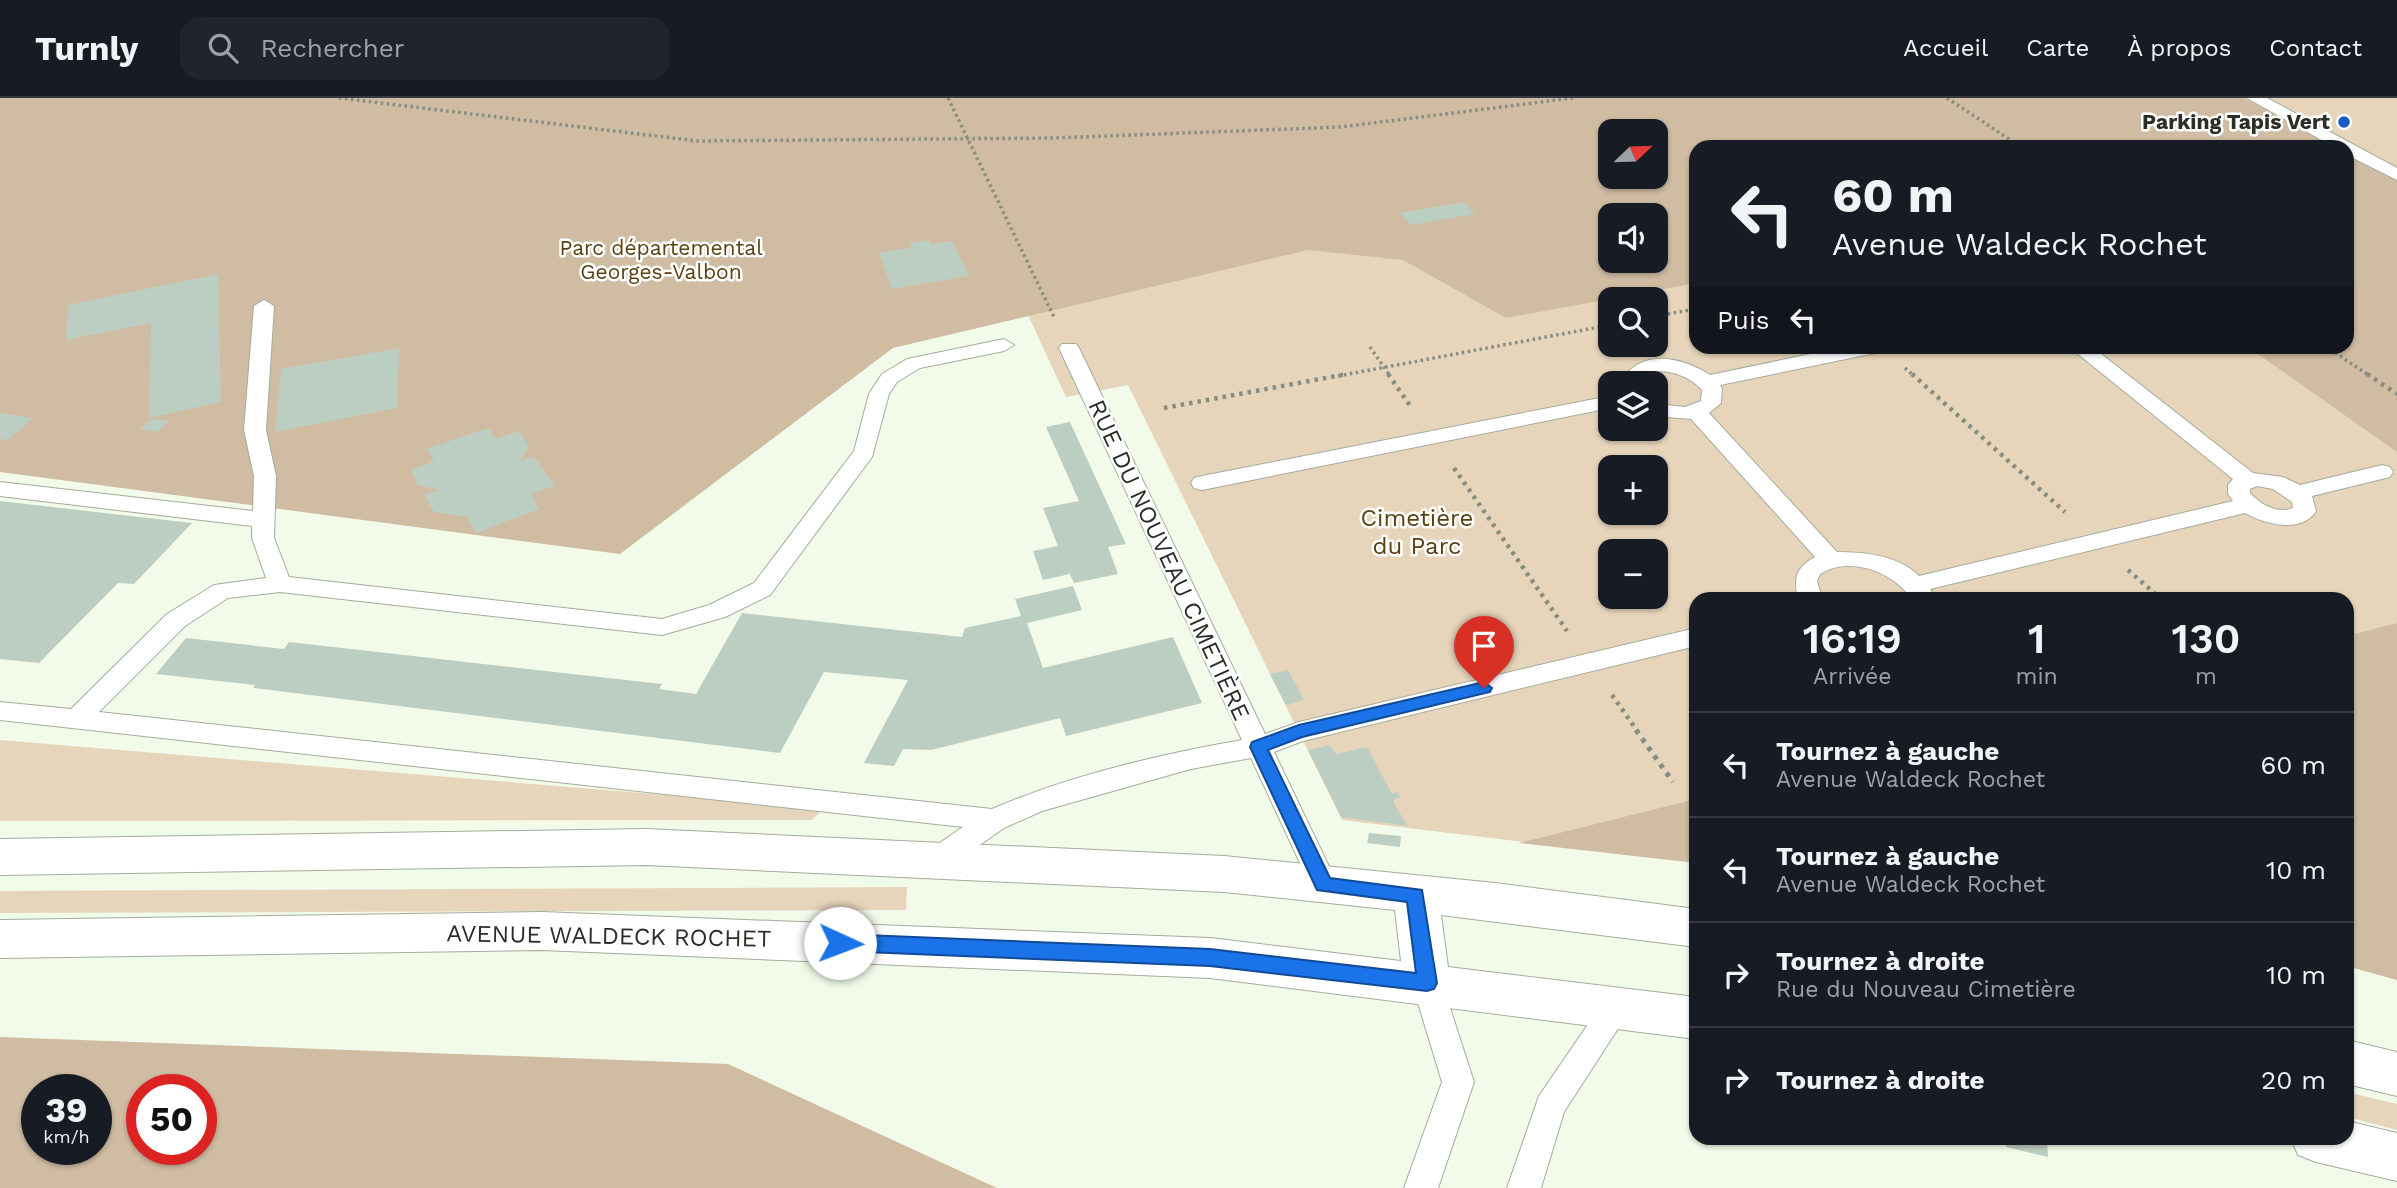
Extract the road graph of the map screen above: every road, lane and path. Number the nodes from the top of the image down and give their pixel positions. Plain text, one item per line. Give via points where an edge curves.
1 (338, 98) edge
2 (948, 98) edge
3 (1573, 98) edge
4 (1947, 98) edge
5 (2255, 98) edge
6 (968, 139) junction
7 (2010, 140) edge
8 (2333, 140) edge
9 (2354, 151) edge
10 (2397, 175) edge
11 (264, 306) dead end
12 (1689, 310) edge
13 (1668, 314) edge
14 (1598, 327) edge
15 (1004, 345) dead end
16 (1370, 347) dead end
17 (1069, 348) joint
18 (1842, 354) edge
19 (2088, 354) edge
20 (2337, 354) edge
21 (1901, 365) dead end
22 (1383, 367) junction
23 (1641, 371) edge
24 (1707, 382) junction
25 (2397, 394) edge
26 (1598, 404) edge
27 (1164, 408) dead end
28 (1668, 412) edge
29 (1696, 412) junction
30 (1432, 437) junction
31 (2382, 472) dead end
32 (2248, 480) junction
33 (1202, 483) dead end
34 (0, 489) edge
35 (2297, 493) junction
36 (2248, 505) junction
37 (264, 520) junction
38 (2097, 541) junction
39 (1831, 560) junction
40 (280, 584) junction
41 (1808, 592) edge
42 (1919, 592) edge
43 (2153, 592) edge
44 (1689, 639) edge
45 (1590, 663) junction
46 (0, 711) edge
47 (76, 720) junction
48 (1258, 747) junction
49 (1673, 782) dead end
50 (994, 820) junction
51 (0, 857) edge
52 (935, 861) junction
53 (1324, 885) junction
54 (1416, 895) junction
55 (1689, 927) edge
56 (0, 939) edge
57 (1427, 983) junction
58 (1615, 1010) junction
59 (1689, 1017) edge
60 (2354, 1064) edge
61 (2397, 1074) edge
62 (2346, 1145) edge
63 (2397, 1157) edge
64 (1421, 1188) edge
65 (1524, 1188) edge

1 - 6 path via 698,141
2 - 6 path
3 - 6 path via 1341,127
4 - 7 path
5 - 8 lane
6 - 17 path
9 - 10 lane
11 - 37 lane via 256,430 265,476
12 - 13 path
14 - 22 path
15 - 40 lane via 914,363 889,378 879,394 864,452 762,589 717,611 662,627
16 - 22 path
17 - 48 lane, RUE DU NOUVEAU CIMETIÈRE
18 - 24 lane
19 - 32 lane
20 - 25 path
21 - 38 path
22 - 27 path
22 - 30 path
23 - 24 lane via 1657,366 1685,369
24 - 29 lane via 1711,402
26 - 30 lane
28 - 29 lane
29 - 39 lane
30 - 33 lane
30 - 45 path
31 - 35 lane
32 - 35 lane via 2272,481
32 - 36 lane via 2238,489
34 - 37 lane
35 - 36 lane via 2306,506 2300,516 2281,517
36 - 38 lane
37 - 40 lane via 264,538
38 - 42 lane
38 - 43 path
39 - 41 lane via 1810,573
39 - 42 lane via 1866,559 1885,565 1902,573
40 - 47 lane via 222,591 176,620
44 - 45 lane
45 - 48 lane via 1299,732
45 - 49 path
46 - 47 lane
47 - 50 lane
48 - 50 lane via 1191,759 1048,798
48 - 53 lane, RUE DU NOUVEAU CIMETIÈRE
50 - 52 lane
51 - 52 main road via 646,847
52 - 53 main road via 1224,874
53 - 54 main road
54 - 55 main road
54 - 57 main road
56 - 57 main road, AVENUE WALDECK ROCHET via 542,931 1210,957
57 - 58 main road, AVENUE WALDECK ROCHET
57 - 64 lane via 1458,1082
58 - 59 main road, AVENUE WALDECK ROCHET
58 - 65 lane via 1550,1105
60 - 61 main road
62 - 63 main road

